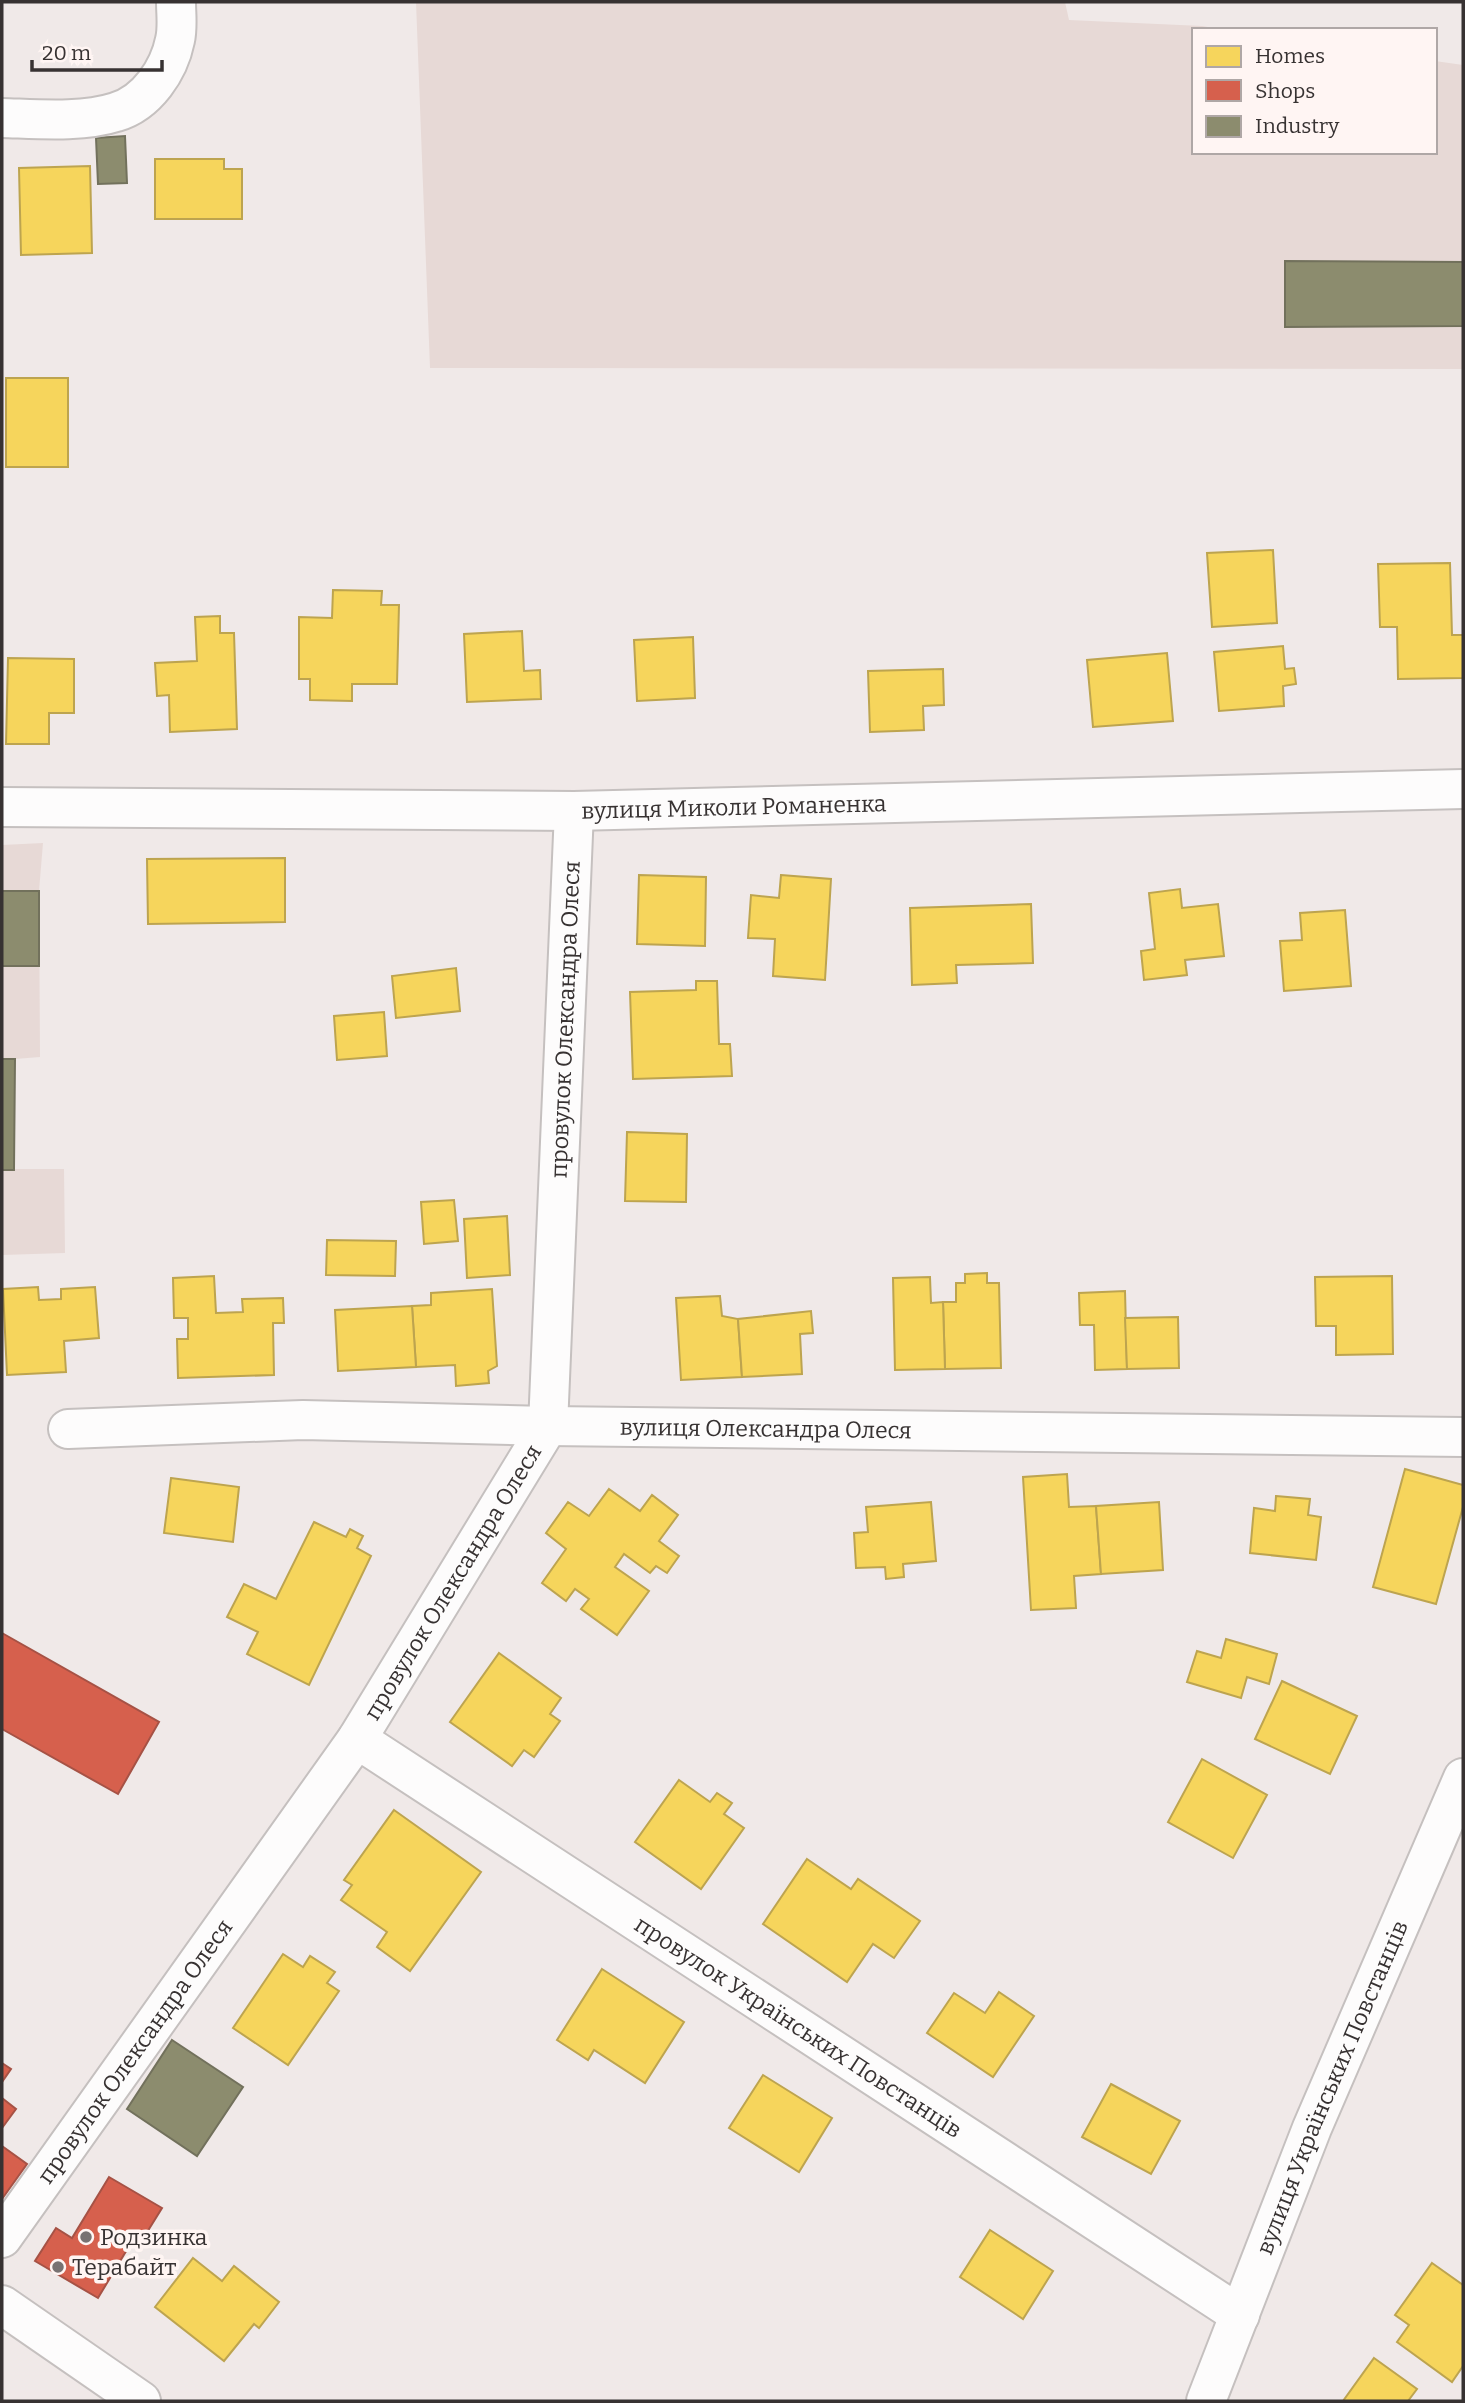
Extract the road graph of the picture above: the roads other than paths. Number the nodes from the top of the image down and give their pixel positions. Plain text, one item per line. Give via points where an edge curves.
1 (176, 2) edge
2 (2, 118) edge
3 (1463, 789) edge
4 (2, 807) edge
5 (574, 811) junction
6 (548, 1426) junction
7 (68, 1429) dead end
8 (1463, 1437) edge
9 (357, 1739) junction
10 (1463, 1778) edge
11 (2, 2238) edge
12 (2, 2305) edge
13 (1240, 2315) junction
14 (141, 2401) edge
15 (1206, 2401) edge

1 - 2 street via 171,54 153,86 131,107 91,117
3 - 5 street, вулиця Миколи Романенка
4 - 5 street, вулиця Миколи Романенка
5 - 6 street, провулок Олександра Олеся
6 - 7 street, вулиця Олександра Олеся via 303,1420
6 - 8 street, вулиця Олександра Олеся
6 - 9 street, провулок Олександра Олеся
9 - 11 street, провулок Олександра Олеся
9 - 13 street, провулок Українських Повстанців
10 - 13 street, вулиця Українських Повстанців via 1312,2128
12 - 14 street
13 - 15 street, вулиця Українських Повстанців

